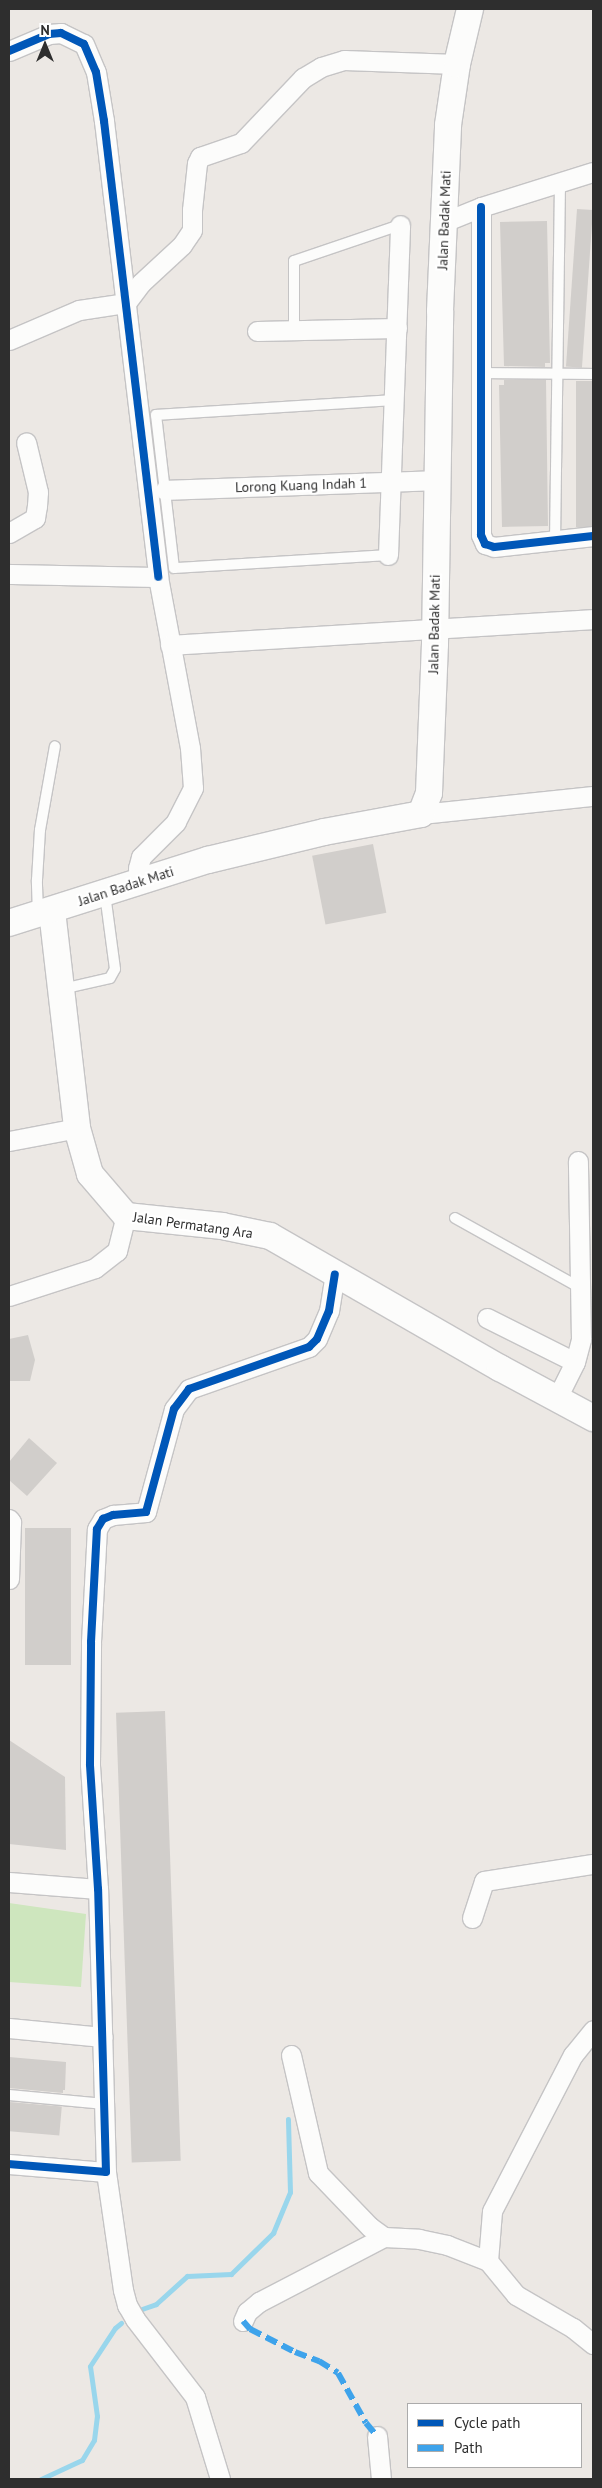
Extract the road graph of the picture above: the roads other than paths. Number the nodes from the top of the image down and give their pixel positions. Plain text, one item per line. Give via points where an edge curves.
1 (470, 9) edge
2 (9, 51) edge
3 (457, 64) junction
4 (593, 172) edge
5 (560, 183) junction
6 (481, 207) junction
7 (444, 222) junction
8 (400, 225) joint
9 (126, 303) junction
10 (397, 328) junction
11 (294, 330) junction
12 (257, 331) dead end
13 (9, 340) edge
14 (481, 373) junction
15 (558, 374) junction
16 (593, 374) edge
17 (394, 400) junction
18 (26, 442) dead end
19 (437, 480) junction
20 (391, 481) junction
21 (165, 490) junction
22 (9, 533) edge
23 (593, 536) edge
24 (555, 540) junction
25 (388, 555) joint
26 (9, 574) edge
27 (158, 578) junction
28 (593, 619) edge
29 (435, 629) junction
30 (170, 645) junction
31 (55, 746) dead end
32 (593, 796) edge
33 (421, 814) junction
34 (139, 882) junction
35 (105, 893) junction
36 (45, 913) junction
37 (9, 923) edge
38 (62, 989) junction
39 (77, 1128) junction
40 (9, 1141) edge
41 (578, 1161) dead end
42 (126, 1216) junction
43 (455, 1218) dead end
44 (335, 1274) junction
45 (582, 1288) junction
46 (9, 1296) edge
47 (487, 1318) dead end
48 (575, 1362) junction
49 (557, 1398) junction
50 (593, 1418) edge
51 (9, 1519) edge
52 (9, 1579) edge
53 (593, 1864) edge
54 (9, 1882) edge
55 (98, 1889) junction
56 (472, 1918) dead end
57 (9, 2028) edge
58 (593, 2030) edge
59 (104, 2037) junction
60 (291, 2054) dead end
61 (9, 2095) edge
62 (105, 2104) junction
63 (9, 2164) edge
64 (106, 2172) junction
65 (384, 2237) junction
66 (488, 2261) junction
67 (242, 2322) dead end
68 (593, 2344) edge
69 (378, 2436) dead end
70 (220, 2479) edge
71 (381, 2479) edge

1 - 3 main road, Jalan Badak Mati
2 - 9 street via 49,34 61,33 84,44 96,72 104,121
3 - 7 main road, Jalan Badak Mati via 448,124
3 - 9 street via 344,60 321,67 303,78 241,143 200,158 192,230 182,245 141,282
4 - 5 street
5 - 6 street
5 - 15 lane
6 - 7 street
6 - 14 street
7 - 19 main road, Jalan Badak Mati
8 - 10 street
8 - 11 lane via 294,262
9 - 13 street via 79,310
9 - 27 street
10 - 11 street
10 - 17 street
11 - 12 street
14 - 15 lane
14 - 24 street via 483,540 494,547
15 - 16 lane
15 - 24 lane
17 - 20 street
17 - 21 lane via 156,415
18 - 22 street via 38,492 38,506 35,518
19 - 20 street, Lorong Kuang Indah 1
19 - 29 main road, Jalan Badak Mati
20 - 21 street, Lorong Kuang Indah 1
20 - 25 street
21 - 25 lane via 174,568
23 - 24 street
26 - 27 street
27 - 30 street
28 - 29 street
29 - 30 street
29 - 33 main road, Jalan Badak Mati via 429,793
30 - 34 street via 190,748 193,788 176,822 141,857
31 - 36 lane via 40,830 37,880
32 - 33 street
33 - 34 main road, Jalan Badak Mati via 218,857
34 - 35 main road, Jalan Badak Mati
35 - 36 main road, Jalan Badak Mati
35 - 38 lane via 115,970 110,978
36 - 37 main road, Jalan Badak Mati
36 - 38 main road, Jalan Permatang Ara
38 - 39 main road, Jalan Permatang Ara
39 - 40 street
39 - 42 main road, Jalan Permatang Ara via 90,1174
41 - 45 street
42 - 44 main road, Jalan Permatang Ara via 222,1226 270,1236
42 - 46 street via 117,1252 94,1268
43 - 45 lane
44 - 49 main road, Jalan Permatang Ara
44 - 55 street via 330,1306 317,1339 308,1347 189,1389 174,1409 146,1512 113,1515 103,1519 96,1529 90,1764
45 - 48 street via 581,1339
47 - 48 street
48 - 49 street
49 - 50 main road, Jalan Permatang Ara
51 - 52 street
53 - 56 street via 484,1881
54 - 55 street
55 - 59 street
57 - 59 street
58 - 66 street via 573,2054 492,2211
59 - 62 street
60 - 65 street via 318,2173 370,2227
61 - 62 lane
62 - 64 street
63 - 64 street
64 - 70 street via 127,2305 195,2397
65 - 66 street via 447,2245
65 - 67 street via 259,2302 246,2312
66 - 68 street via 516,2295 573,2328
69 - 71 street

